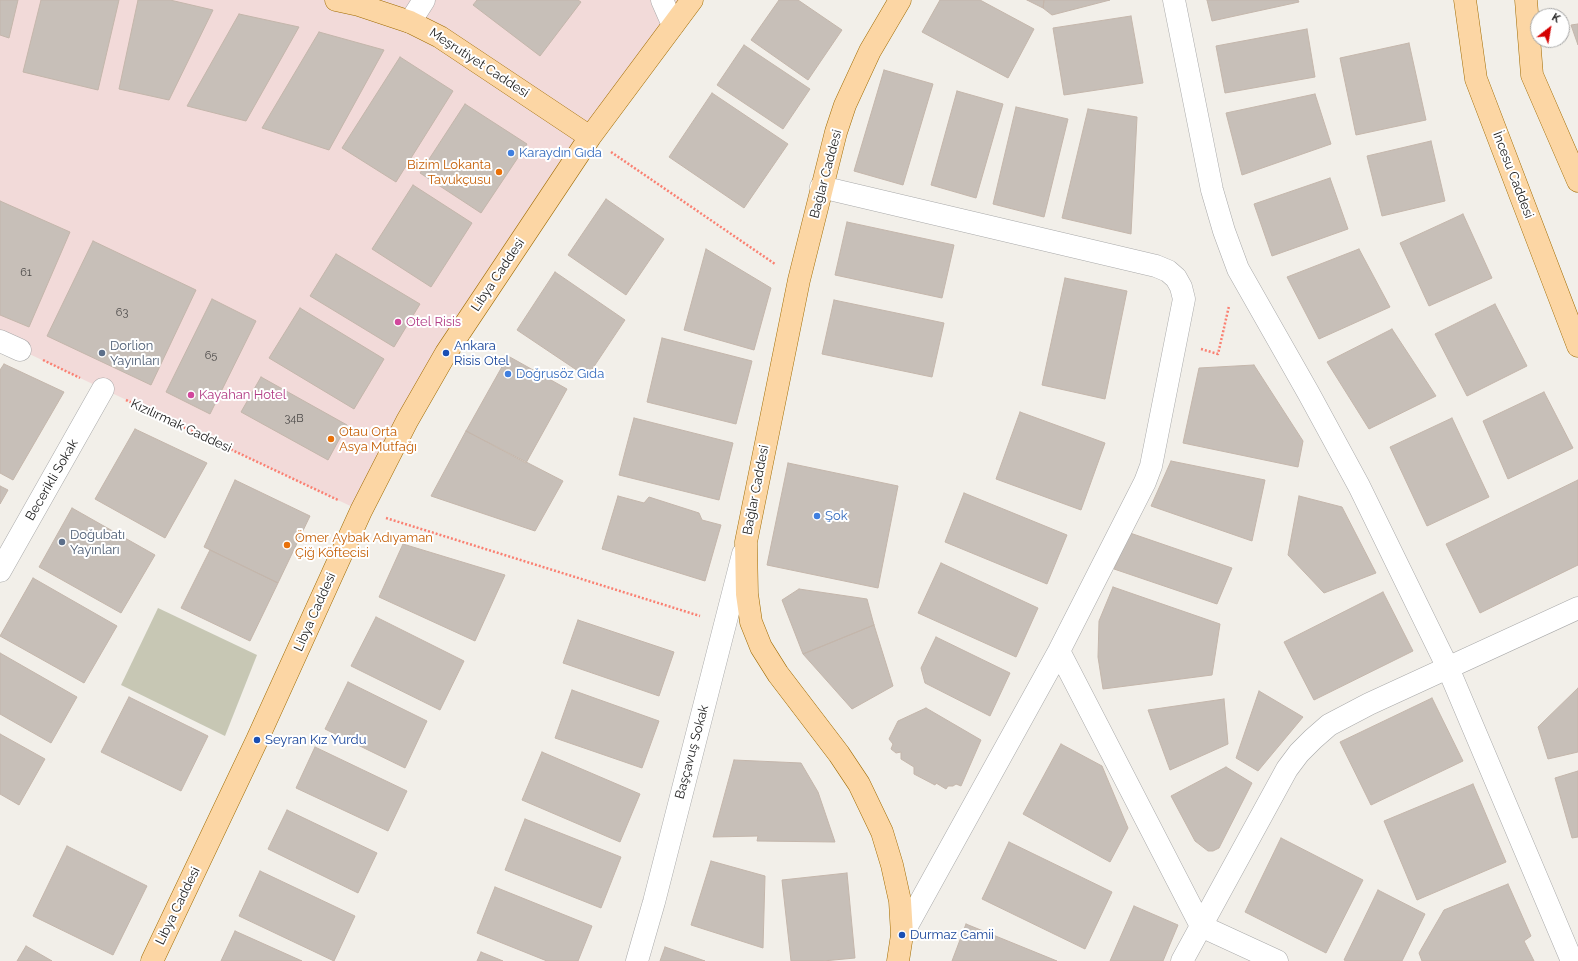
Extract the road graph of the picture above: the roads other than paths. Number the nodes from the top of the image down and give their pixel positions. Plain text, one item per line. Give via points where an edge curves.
1 (336, 0) edge
2 (424, 0) edge
3 (662, 0) edge
4 (692, 0) edge
5 (900, 0) edge
6 (1174, 0) edge
7 (1465, 0) edge
8 (1526, 0) edge
9 (410, 22) junction
10 (673, 25) junction
11 (590, 137) junction
12 (1578, 181) edge
13 (822, 187) junction
14 (0, 341) edge
15 (1578, 346) edge
16 (20, 350) road end
17 (103, 389) road end
18 (746, 542) junction
19 (0, 571) edge
20 (1578, 608) edge
21 (1059, 651) junction
22 (1448, 668) junction
23 (1201, 926) junction
24 (902, 935) junction
25 (152, 961) edge
26 (637, 961) edge
27 (898, 961) edge
28 (1182, 961) edge
29 (1277, 961) edge
30 (1572, 961) edge

1 - 9 main road, Meşrutiyet Caddesi
2 - 9 street
3 - 10 street
4 - 10 main road, Libya Caddesi
5 - 13 main road, Bağlar Caddesi via 870,51 845,105
6 - 22 street via 1212,190 1238,269 1359,486
7 - 15 main road, İncesu Caddesi via 1476,79
8 - 12 main road via 1532,76
9 - 11 main road, Meşrutiyet Caddesi via 458,48
10 - 11 main road, Libya Caddesi
11 - 25 main road, Libya Caddesi via 446,353 407,421 361,511 258,740
13 - 18 main road, Bağlar Caddesi via 799,280
13 - 21 street via 1156,266 1168,271 1179,282 1184,299 1151,466 1138,498
14 - 16 street
17 - 19 street, Becerikli Sokak
18 - 24 main road, Bağlar Caddesi via 747,594 751,622 761,647 778,674 839,754 872,809 892,865 900,901
18 - 26 street, Başçavuş Sokak
20 - 22 street
21 - 23 street
21 - 24 street
22 - 23 street via 1329,725 1308,744 1287,769
22 - 30 street
23 - 28 street
23 - 29 street
24 - 27 main road, Bağlar Caddesi

